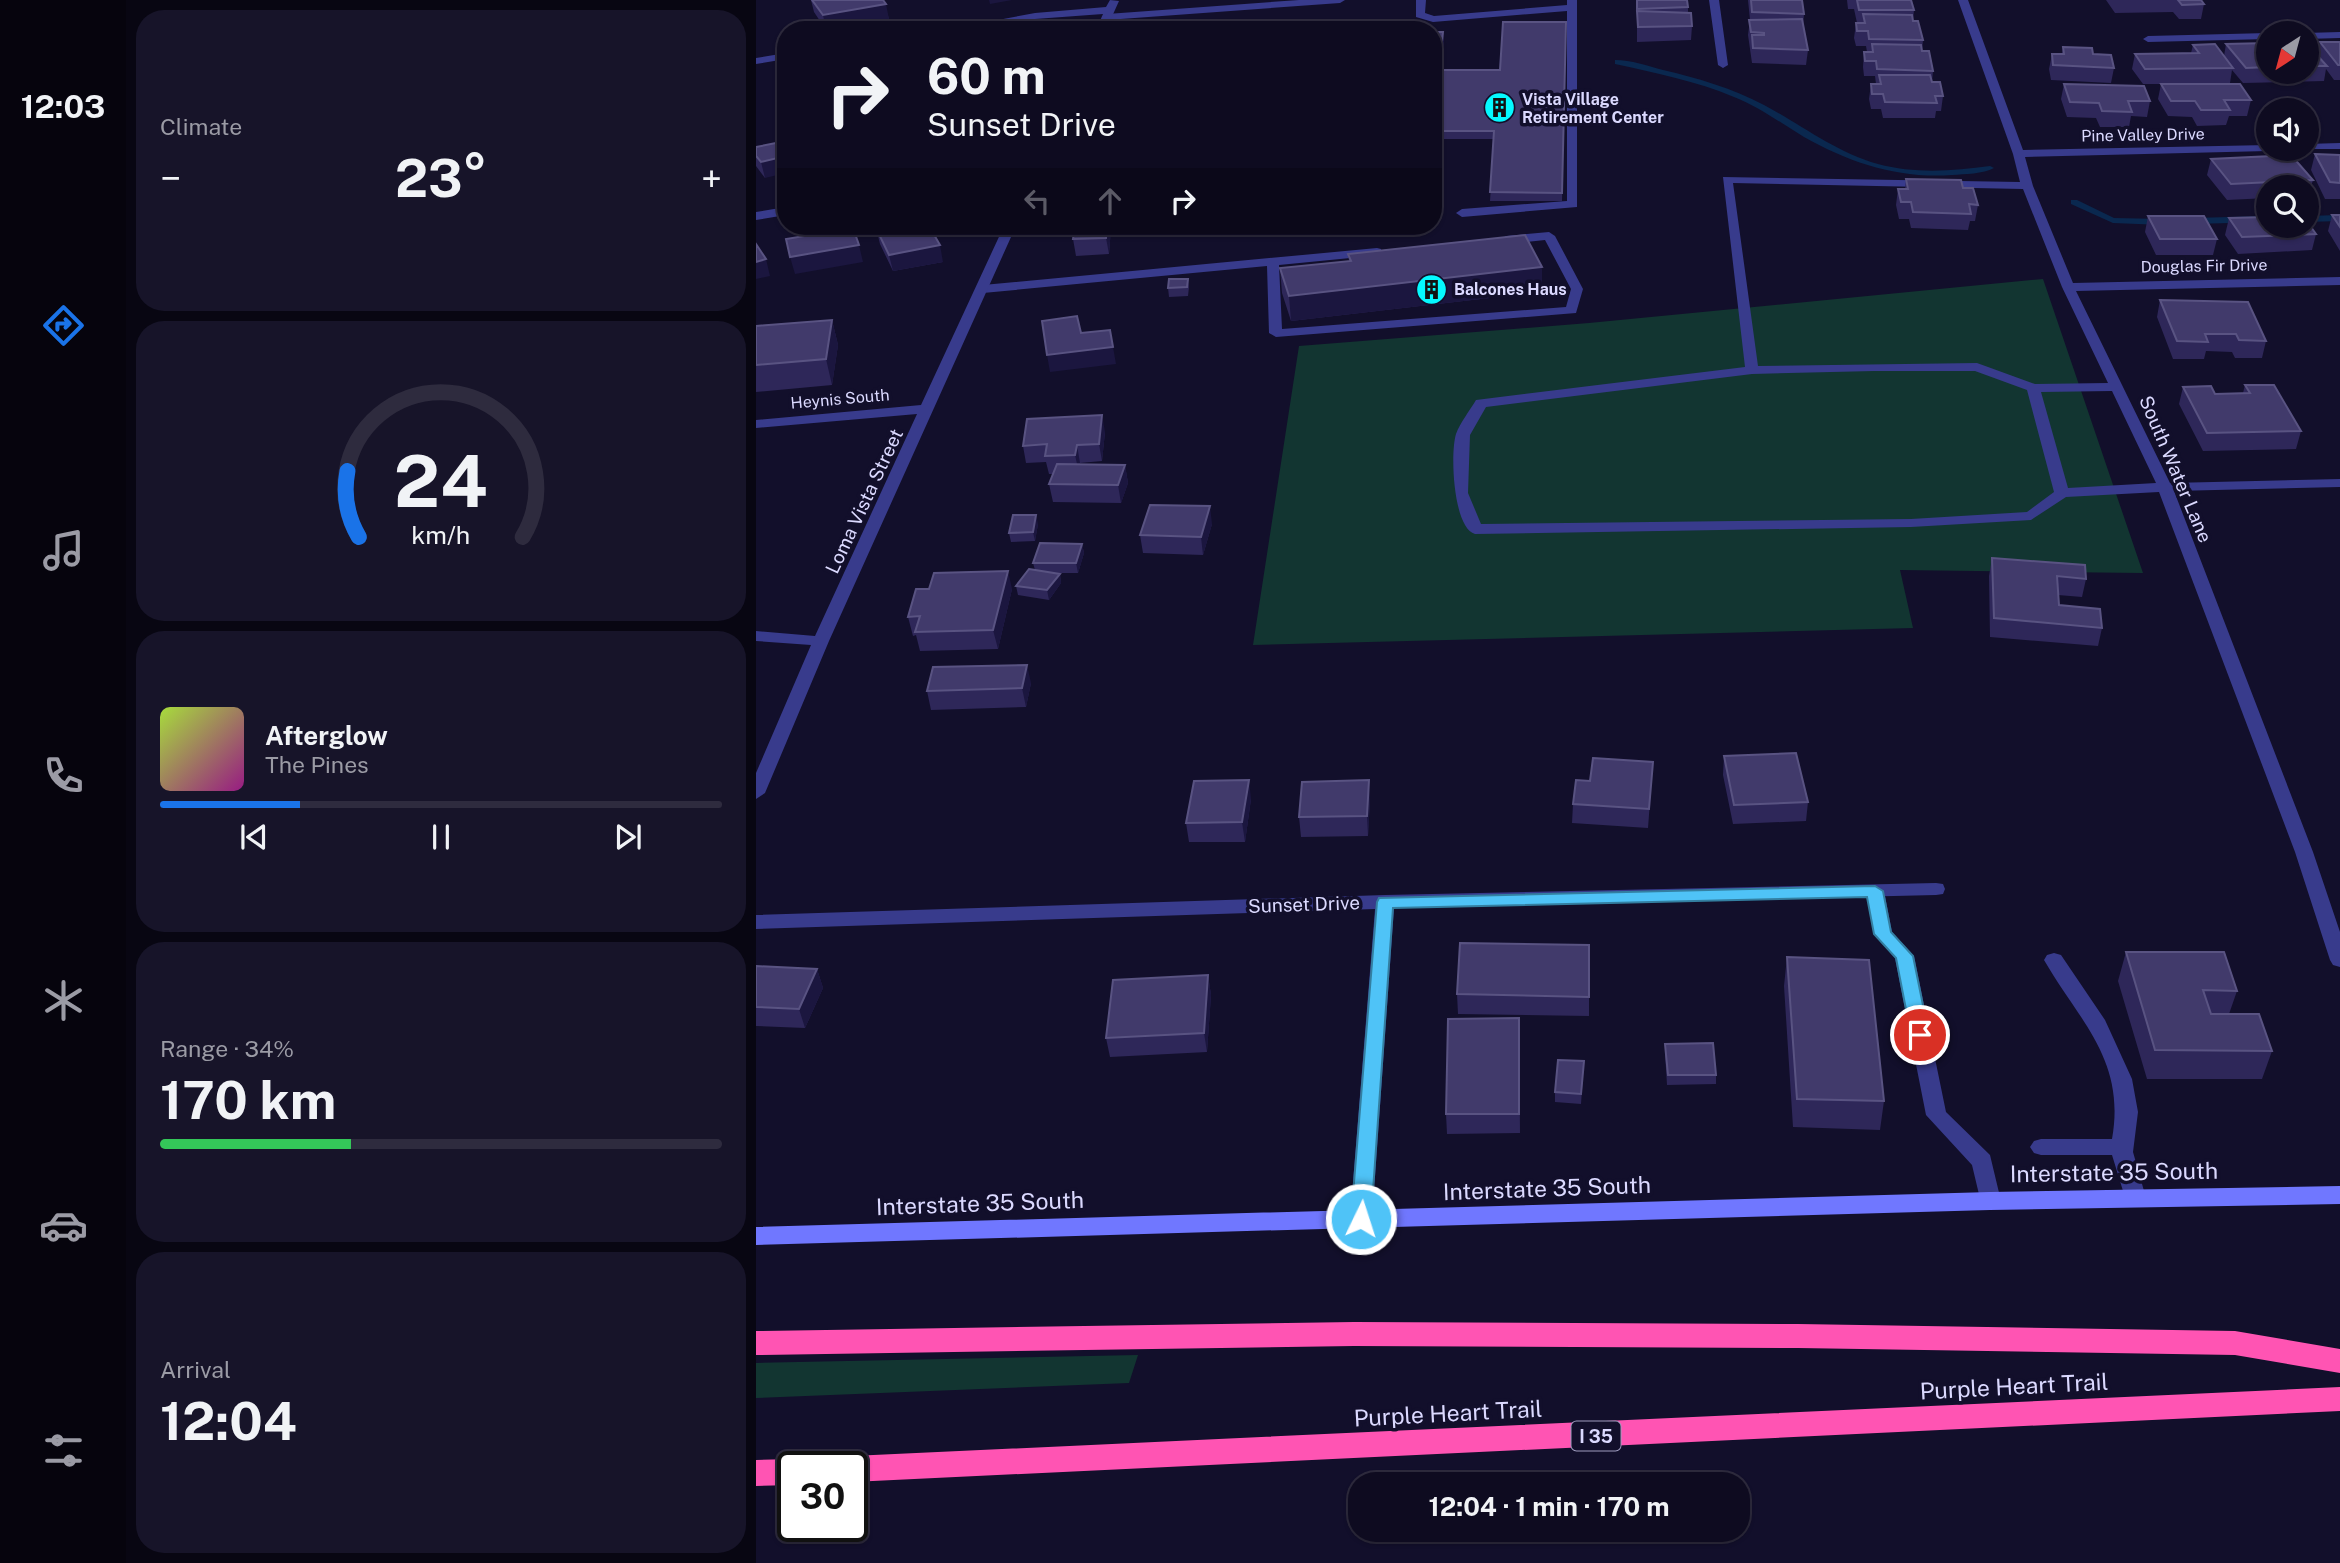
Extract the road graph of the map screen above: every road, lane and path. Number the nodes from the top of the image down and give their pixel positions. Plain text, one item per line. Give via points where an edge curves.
1 (1340, 0) edge
2 (1421, 0) edge
3 (1714, 0) edge
4 (1963, 0) edge
5 (1573, 4) edge
6 (1111, 9) edge
7 (1010, 21) edge
8 (2340, 35) edge
9 (2256, 36) edge
10 (2319, 36) edge
11 (2148, 39) dead end
12 (777, 58) edge
13 (756, 61) edge
14 (1723, 65) dead end
15 (2340, 146) edge
16 (2319, 147) edge
17 (2256, 148) edge
18 (2019, 154) junction
19 (2027, 186) junction
20 (777, 213) edge
21 (1462, 213) dead end
22 (756, 216) edge
23 (1006, 235) edge
24 (1494, 241) edge
25 (1397, 250) edge
26 (1273, 261) junction
27 (2340, 281) edge
28 (2068, 287) junction
29 (983, 289) junction
30 (1752, 370) junction
31 (2117, 387) junction
32 (2033, 388) junction
33 (927, 410) junction
34 (756, 424) edge
35 (2340, 483) edge
36 (2165, 487) junction
37 (2062, 492) junction
38 (756, 636) edge
39 (821, 641) junction
40 (756, 793) edge
41 (1936, 889) dead end
42 (1875, 891) junction
43 (1385, 902) junction
44 (756, 922) edge
45 (2054, 960) dead end
46 (2340, 960) edge
47 (2041, 1147) dead end
48 (2122, 1147) junction
49 (2340, 1195) edge
50 (2135, 1198) junction
51 (1990, 1201) junction
52 (1361, 1219) junction
53 (756, 1236) edge
54 (756, 1343) edge
55 (2340, 1361) edge
56 (2340, 1399) edge
57 (868, 1468) edge
58 (777, 1472) edge
59 (756, 1473) edge

1 - 6 street
2 - 5 street via 1420,15 1433,19
3 - 14 street
4 - 18 street, South Water Lane
5 - 21 street via 1573,204
6 - 7 street
8 - 10 street
9 - 11 street
12 - 13 street
15 - 16 street
17 - 18 street, Pine Valley Drive
18 - 19 street, South Water Lane
19 - 28 street, South Water Lane
19 - 30 street via 1727,179
20 - 22 street
23 - 29 street, Loma Vista Street
24 - 26 street via 1549,236 1577,289 1570,310 1276,333
25 - 26 street
26 - 29 street
27 - 28 street, Douglas Fir Drive
28 - 31 street, South Water Lane
29 - 33 street, Loma Vista Street
30 - 32 street via 1977,368
30 - 37 street via 1481,403 1463,435 1461,493 1475,529 1911,523 2018,517 2031,516
31 - 32 street
31 - 36 street, South Water Lane
32 - 37 street
33 - 34 street, Heynis South
33 - 39 street, Loma Vista Street
35 - 36 street
36 - 37 street
36 - 46 street, South Water Lane via 2304,852
38 - 39 street
39 - 40 street, Loma Vista Street
41 - 42 street, Sunset Drive
42 - 43 street, Sunset Drive
42 - 51 street via 1882,934 1904,956 1936,1115 1982,1161
43 - 44 street, Sunset Drive
43 - 52 street
45 - 48 street via 2103,1033 2118,1068 2128,1120
47 - 48 street
48 - 50 street
49 - 50 main road, Interstate 35 South
50 - 51 main road, Interstate 35 South
51 - 52 main road, Interstate 35 South
52 - 53 main road, Interstate 35 South
54 - 55 highway via 1354,1334 1798,1336 2235,1343
56 - 57 highway, Purple Heart Trail / I 35
58 - 59 highway

